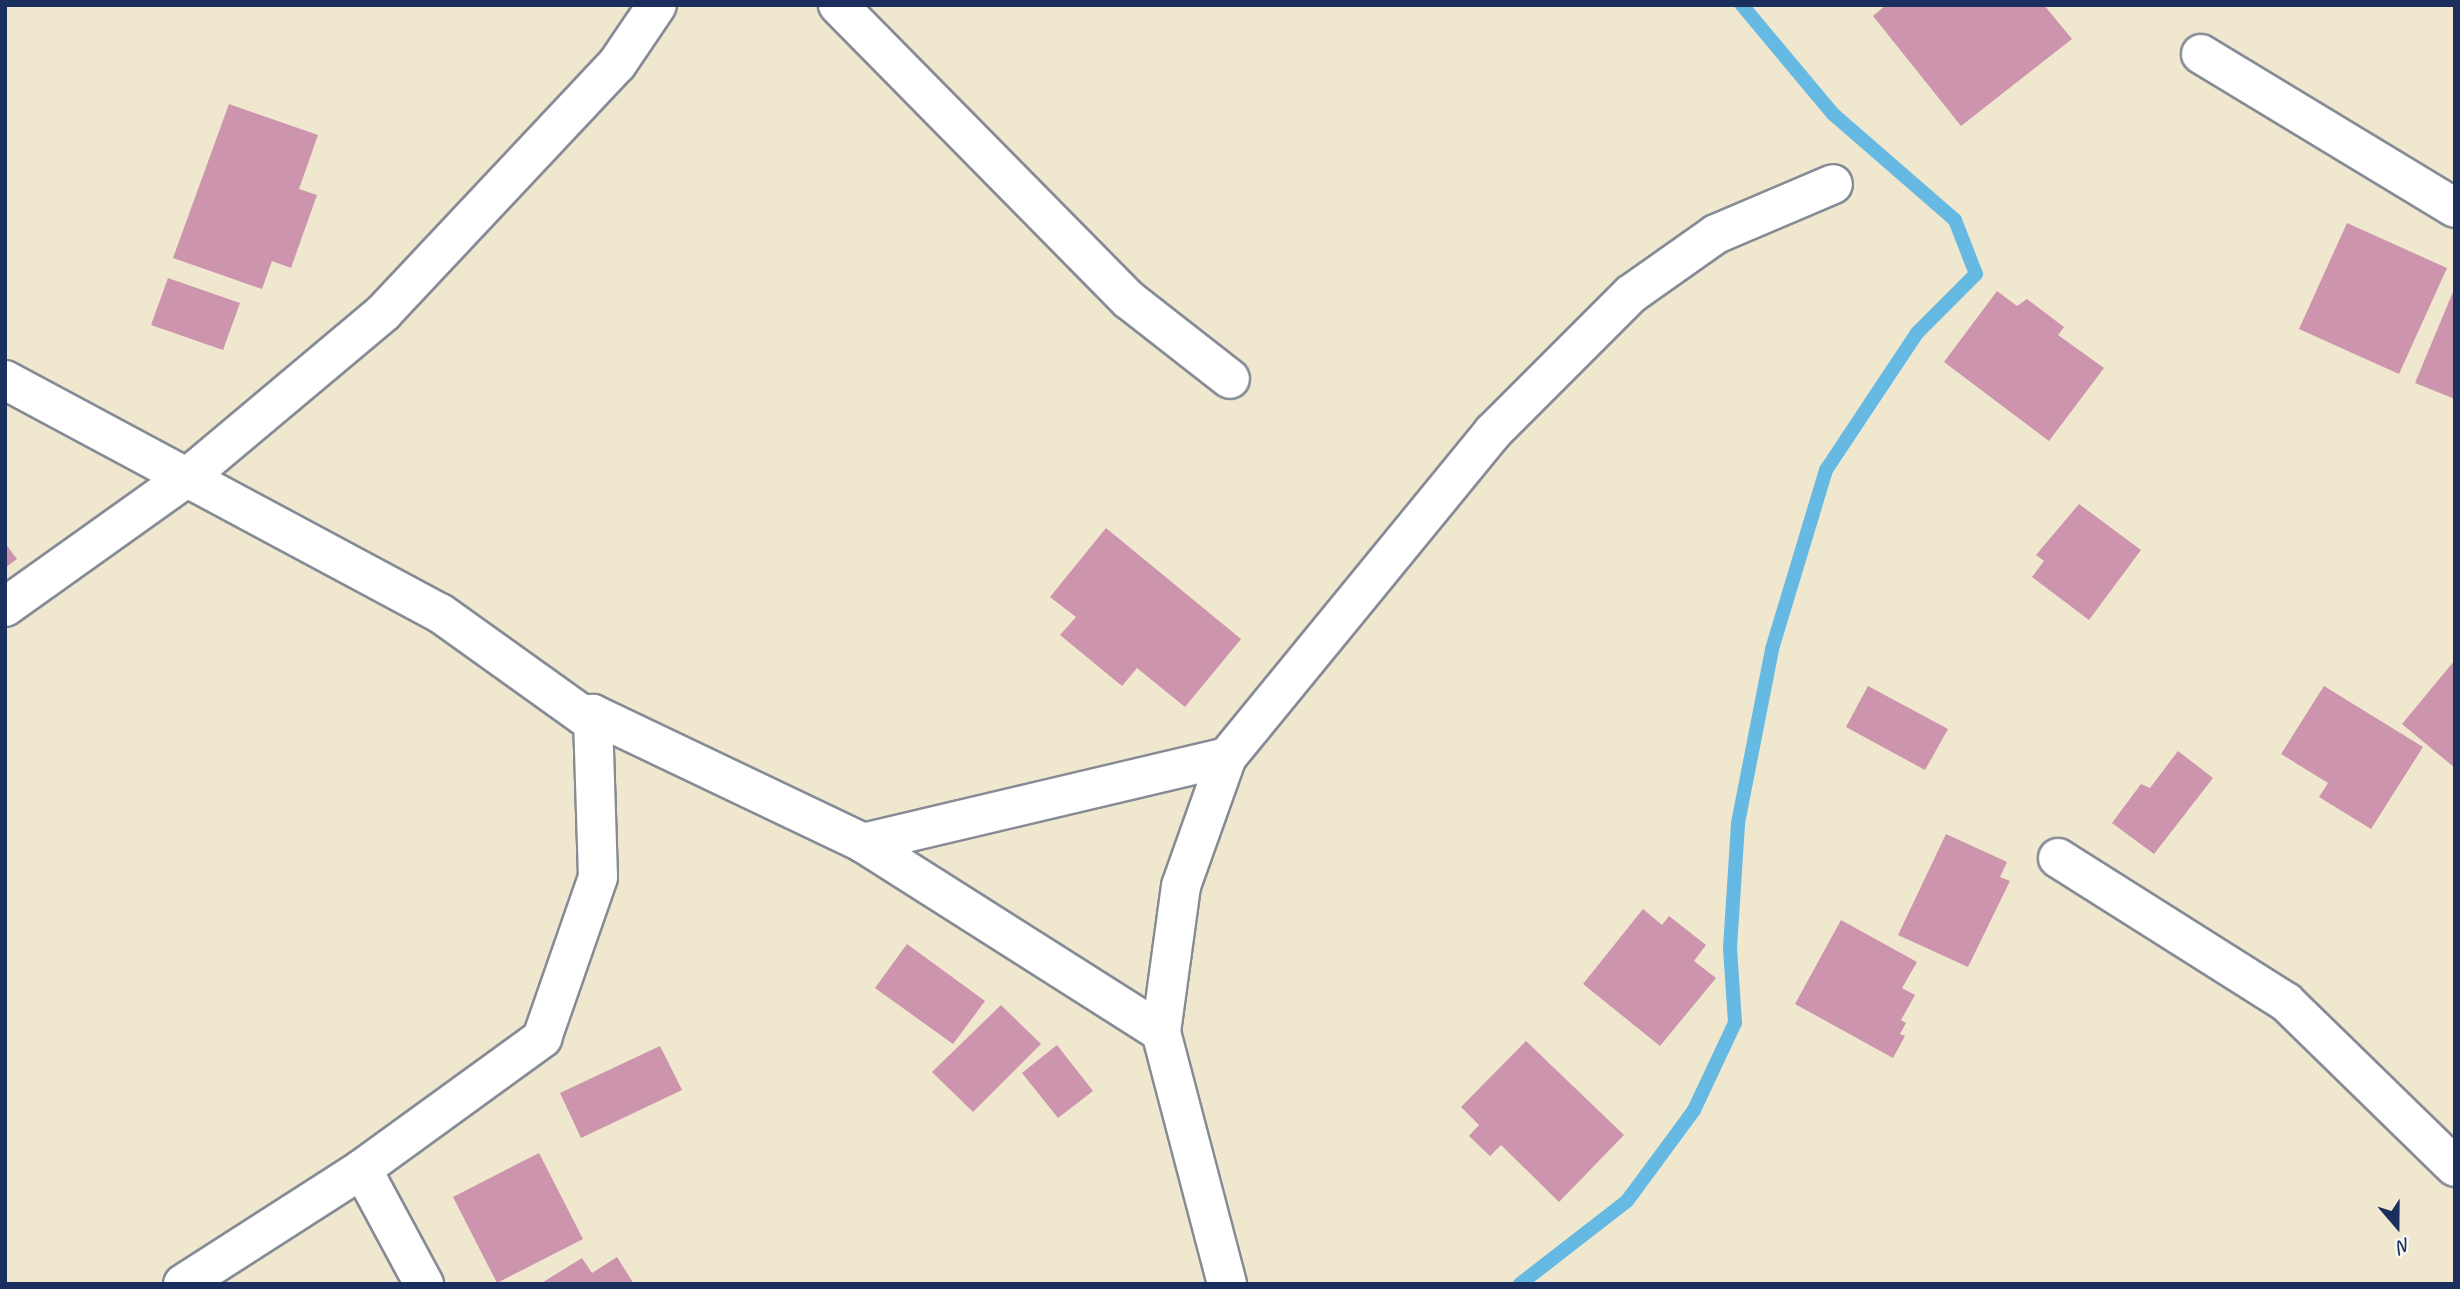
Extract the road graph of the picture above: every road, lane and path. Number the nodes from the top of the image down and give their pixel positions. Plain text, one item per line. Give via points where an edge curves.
1 (657, 5) edge
2 (838, 5) edge
3 (2201, 54) dead end
4 (1833, 184) dead end
5 (2455, 208) edge
6 (1230, 379) dead end
7 (5, 380) edge
8 (190, 475) junction
9 (5, 607) edge
10 (593, 713) junction
11 (1227, 757) junction
12 (863, 843) junction
13 (2058, 858) dead end
14 (1161, 1032) junction
15 (2455, 1167) edge
16 (362, 1168) junction
17 (183, 1284) edge
18 (424, 1284) edge
19 (1227, 1284) edge

1 - 8 street via 617,64 384,312
2 - 6 street via 1129,300
3 - 5 street
4 - 11 street via 1716,234 1631,294 1493,432
7 - 8 street
8 - 9 street
8 - 10 street via 440,613 584,716
10 - 12 street
10 - 16 street via 598,877 542,1038
11 - 12 street
11 - 14 street via 1181,886
12 - 14 street
13 - 15 street via 2286,1002
14 - 19 street
16 - 17 street
16 - 18 street

